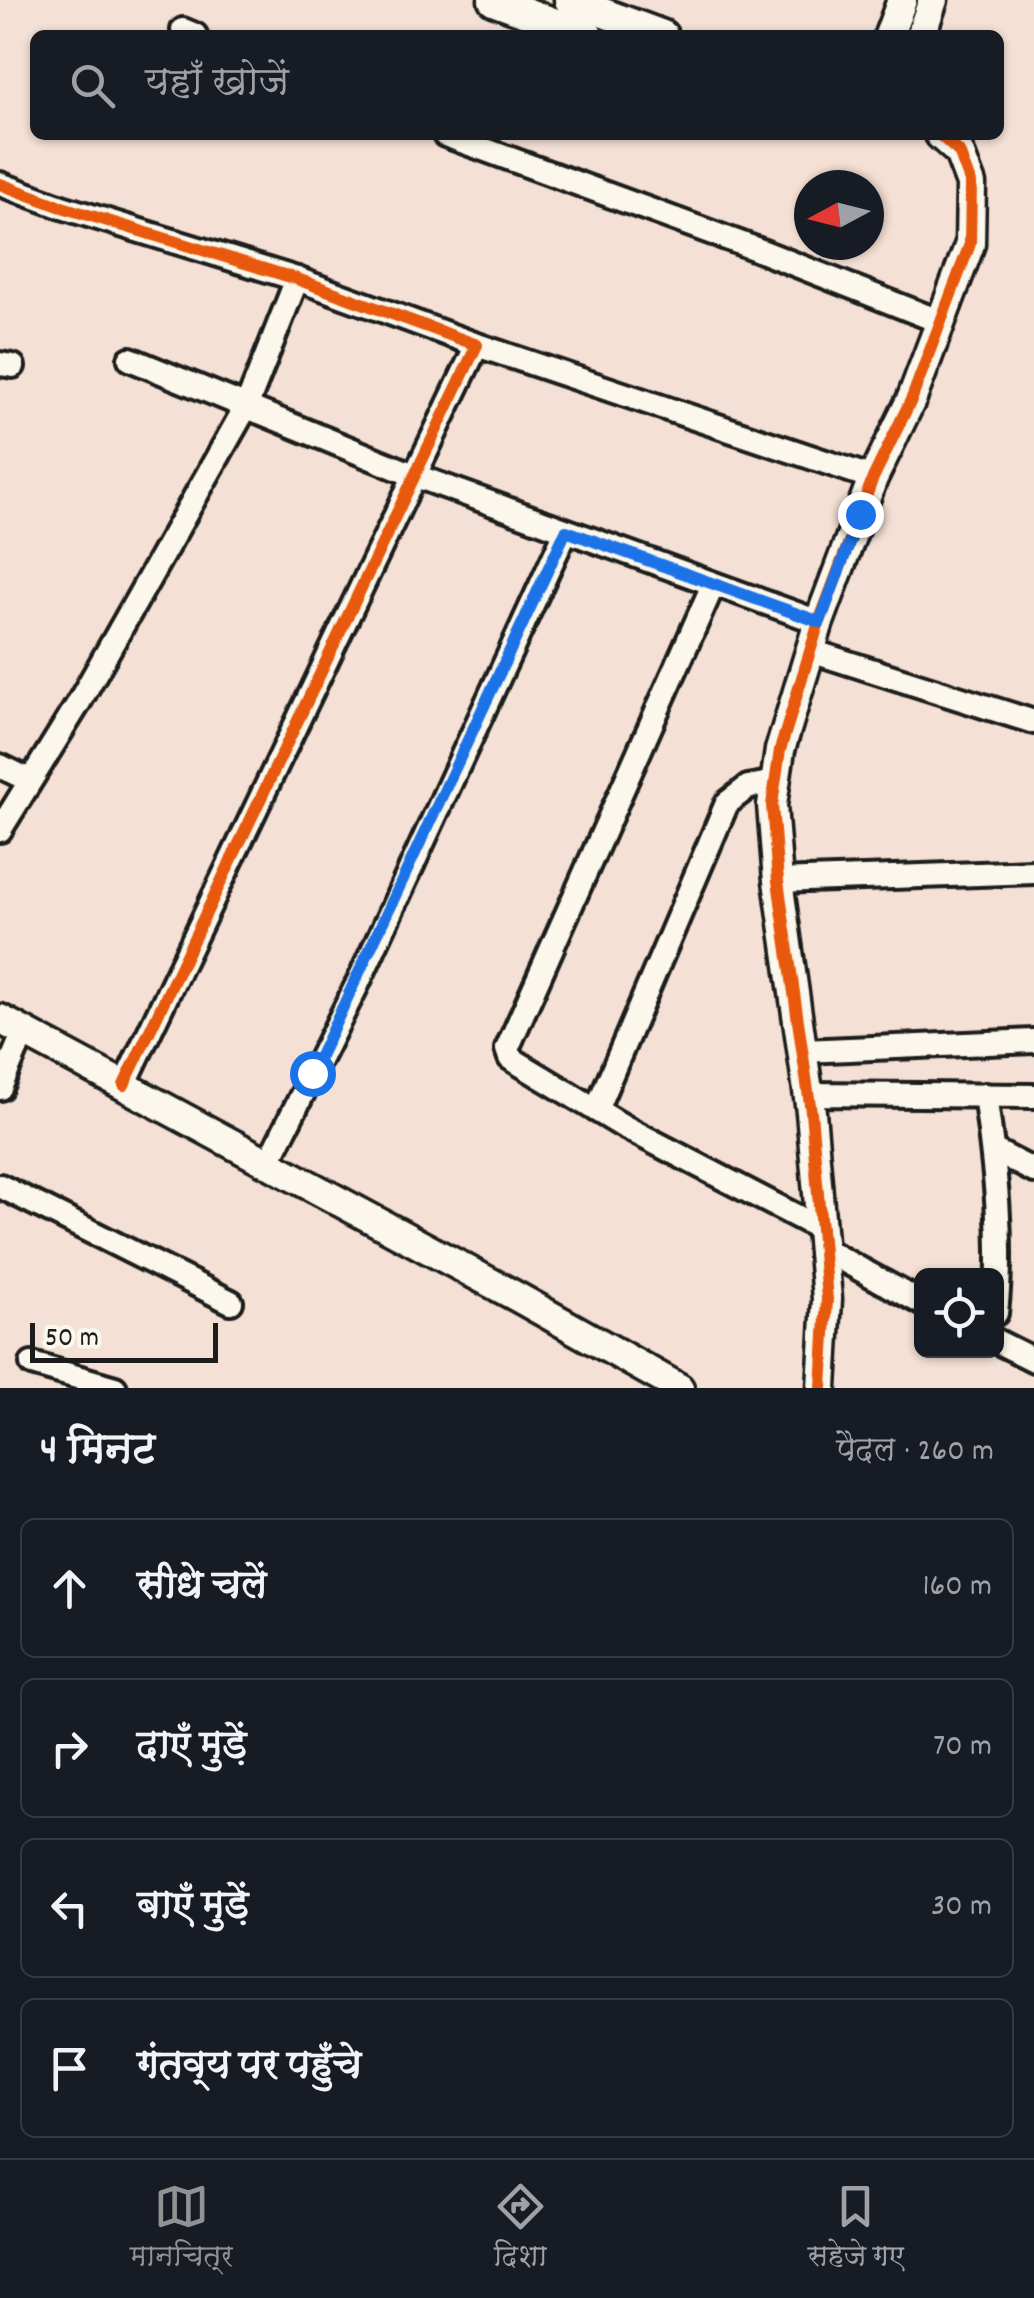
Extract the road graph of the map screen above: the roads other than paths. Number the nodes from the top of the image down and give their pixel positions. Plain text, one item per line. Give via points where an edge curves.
1 (493, 0) edge
2 (569, 0) edge
3 (902, 0) edge
4 (933, 0) edge
5 (574, 30) edge
6 (650, 30) edge
7 (891, 30) edge
8 (923, 30) edge
9 (459, 140) edge
10 (946, 140) edge
11 (0, 184) edge
12 (297, 279) junction
13 (941, 322) junction
14 (477, 345) junction
15 (130, 359) dead end
16 (247, 405) junction
17 (416, 476) junction
18 (873, 478) junction
19 (566, 531) junction
20 (713, 585) junction
21 (820, 622) junction
22 (811, 651) junction
23 (1034, 722) edge
24 (0, 766) edge
25 (29, 780) junction
26 (775, 782) junction
27 (0, 830) edge
28 (1034, 872) edge
29 (778, 881) junction
30 (12, 1026) edge
31 (1034, 1041) edge
32 (803, 1051) junction
33 (124, 1086) junction
34 (0, 1088) edge
35 (808, 1094) junction
36 (985, 1094) junction
37 (1034, 1096) edge
38 (596, 1110) junction
39 (993, 1150) junction
40 (268, 1163) junction
41 (1034, 1172) edge
42 (0, 1186) edge
43 (822, 1239) junction
44 (997, 1268) edge
45 (914, 1298) edge
46 (231, 1302) dead end
47 (1004, 1345) edge
48 (1034, 1360) edge
49 (32, 1364) dead end
50 (669, 1385) edge
51 (114, 1388) edge
52 (822, 1388) edge

1 - 5 street
2 - 6 street
3 - 7 street
4 - 8 street
9 - 13 street
10 - 13 street via 960,152 971,184 970,244
11 - 12 street
12 - 14 street
12 - 16 street
13 - 18 street
14 - 17 street
14 - 18 street
15 - 16 street
16 - 17 street
16 - 25 street
17 - 19 street
17 - 33 street
18 - 21 street
19 - 20 street
19 - 40 street
20 - 21 street
20 - 38 street via 507,1049 510,1058
21 - 22 street
22 - 23 street
22 - 26 street
24 - 25 street
25 - 27 street
26 - 29 street
26 - 38 street via 748,787 727,803
28 - 29 street
29 - 32 street
30 - 33 street
30 - 34 street
31 - 32 street
32 - 35 street
33 - 40 street
35 - 36 street
35 - 43 street
36 - 37 street
36 - 39 street
38 - 43 street
39 - 41 street
39 - 44 street
40 - 50 street
42 - 46 street
43 - 45 street
43 - 52 street
47 - 48 street
49 - 51 street

